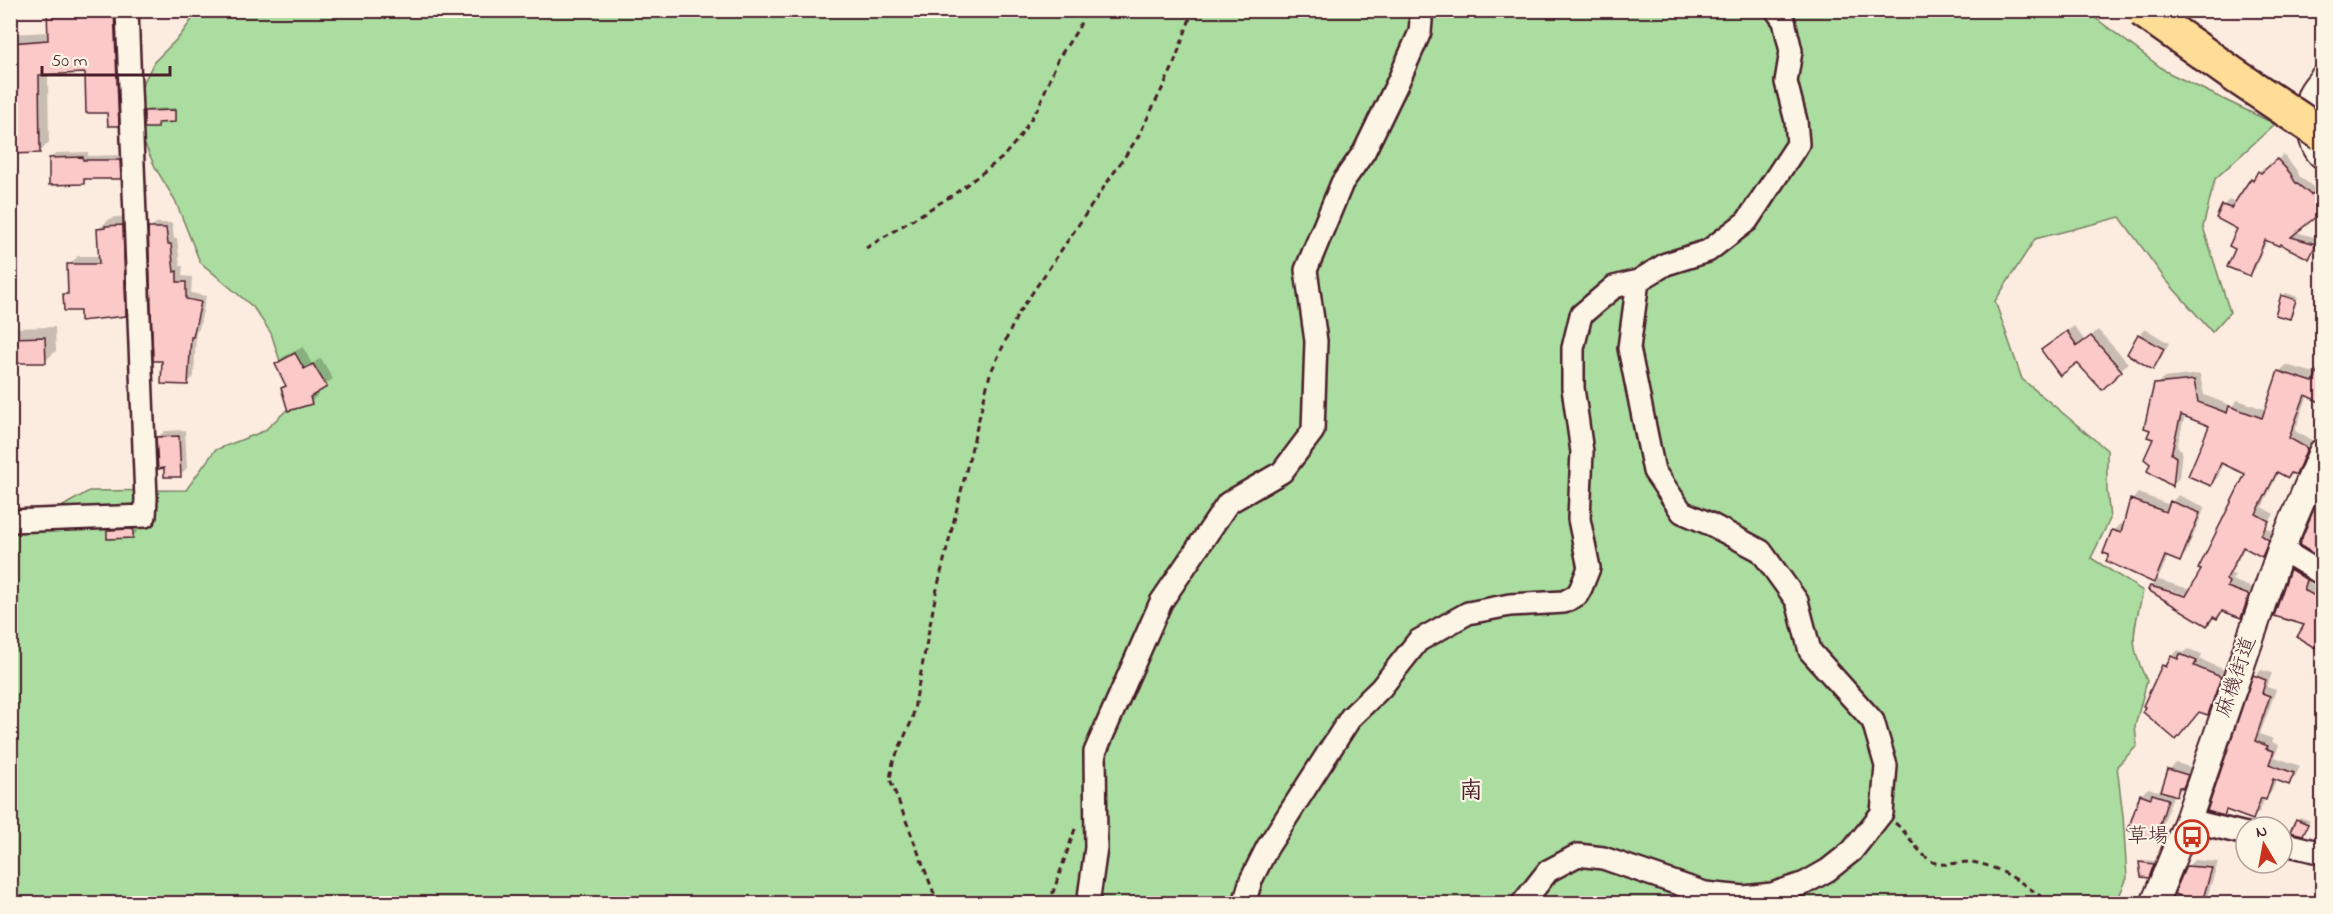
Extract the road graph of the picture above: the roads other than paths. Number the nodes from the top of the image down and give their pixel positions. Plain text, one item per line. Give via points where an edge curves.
1 (127, 10) edge
2 (1419, 10) edge
3 (1776, 10) edge
4 (2142, 10) edge
5 (2161, 10) edge
6 (2322, 79) edge
7 (2322, 122) edge
8 (2322, 134) edge
9 (2322, 154) edge
10 (1638, 281) junction
11 (2322, 452) edge
12 (10, 521) edge
13 (2281, 549) junction
14 (2322, 574) edge
15 (2188, 820) junction
16 (2234, 831) edge
17 (2294, 846) edge
18 (2322, 853) edge
19 (1088, 903) edge
20 (1244, 903) edge
21 (1522, 903) edge
22 (2154, 903) edge

1 - 12 street via 145,516
2 - 19 street via 1419,32 1398,82 1364,152 1342,183 1306,270 1316,341 1313,431 1281,472 1228,503 1161,602 1095,752 1096,848
3 - 10 street via 1784,21 1791,51 1786,82 1798,144 1747,221 1708,251 1666,264
4 - 8 highway, bridge
5 - 7 highway
6 - 9 street via 2310,103 2311,135
10 - 20 street via 1614,287 1581,315 1573,348 1573,388 1582,452 1579,519 1589,568 1577,595 1564,602 1510,605 1468,613 1418,641 1381,688 1351,717 1267,848
10 - 21 street via 1629,348 1654,471 1682,512 1761,551 1797,601 1810,651 1873,721 1886,766 1882,813 1852,851 1828,870 1772,894 1705,894 1603,858 1578,855 1548,871
11 - 13 street, 麻機街道
13 - 14 street
13 - 15 street, 麻機街道
15 - 16 street
15 - 22 street, 麻機街道
17 - 18 street

